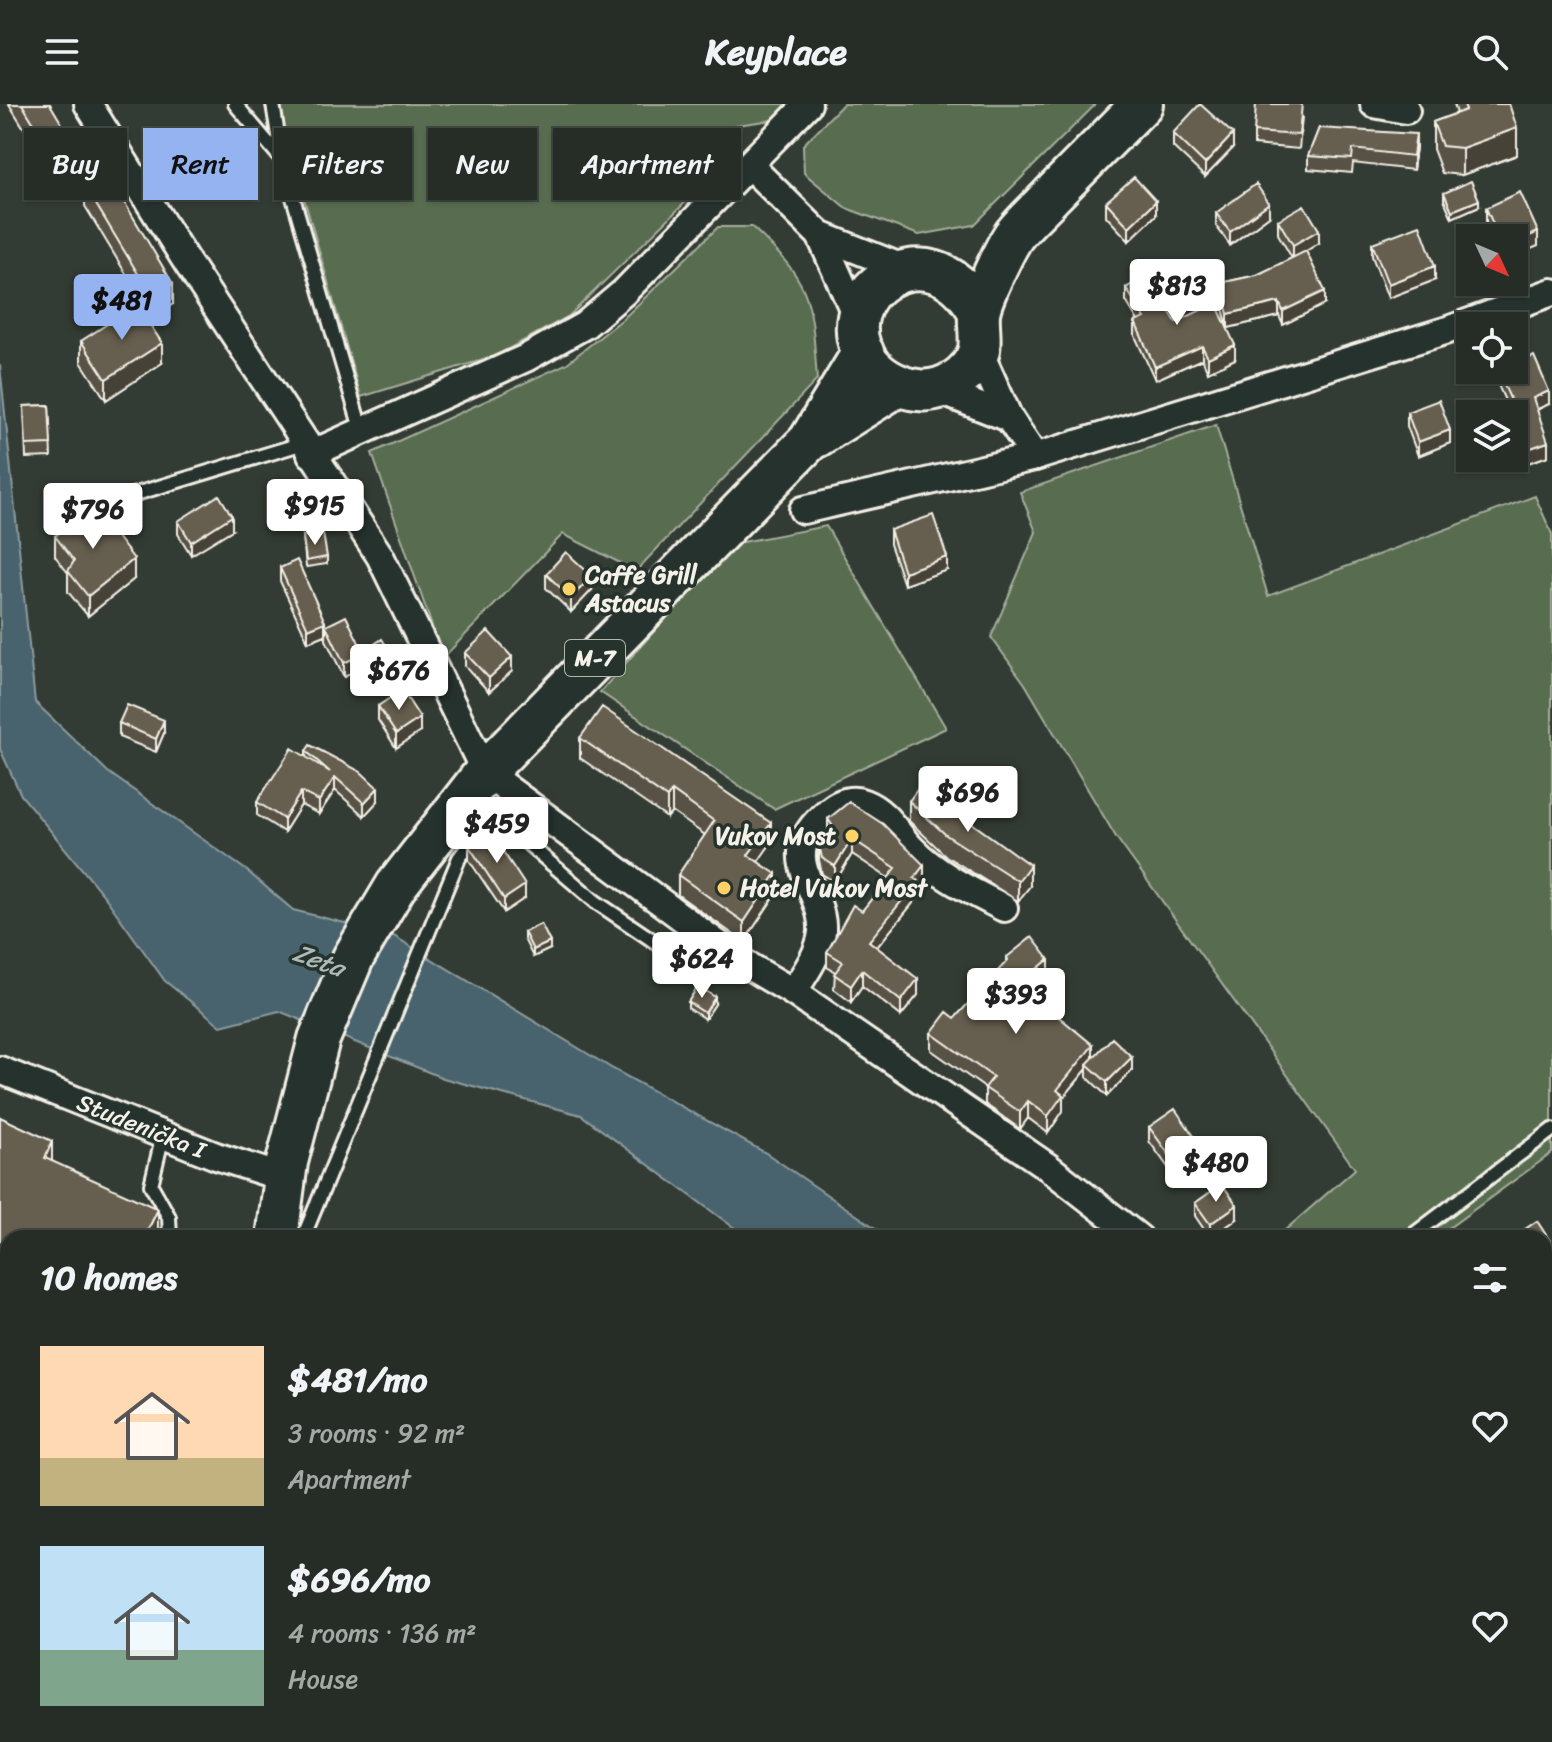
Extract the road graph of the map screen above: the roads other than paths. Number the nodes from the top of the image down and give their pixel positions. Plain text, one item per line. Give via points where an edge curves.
1 (88, 104) edge
2 (235, 104) edge
3 (273, 104) edge
4 (808, 104) edge
5 (1142, 104) edge
6 (1374, 104) edge
7 (1406, 110) dead end
8 (277, 128) edge
9 (274, 150) edge
10 (749, 165) junction
11 (294, 200) edge
12 (820, 235) junction
13 (1013, 236) junction
14 (924, 270) junction
15 (1552, 292) edge
16 (979, 312) junction
17 (860, 335) junction
18 (979, 351) junction
19 (899, 385) junction
20 (938, 390) junction
21 (1009, 418) junction
22 (362, 432) junction
23 (809, 441) junction
24 (308, 448) junction
25 (1035, 457) junction
26 (106, 503) dead end
27 (803, 510) dead end
28 (485, 772) junction
29 (1004, 908) dead end
30 (742, 962) junction
31 (793, 992) junction
32 (0, 1070) edge
33 (1552, 1130) edge
34 (163, 1135) junction
35 (284, 1178) junction
36 (170, 1230) edge
37 (278, 1230) edge
38 (306, 1230) edge
39 (1129, 1230) edge
40 (1420, 1230) edge

1 - 24 street
2 - 9 lane
3 - 8 lane
4 - 10 street
5 - 13 main road, M-7
6 - 7 street
10 - 12 street
10 - 22 street via 585,325 526,358
11 - 22 lane
12 - 14 street
12 - 17 street
13 - 14 main road, M-7
13 - 16 main road, M-7
14 - 16 main road via 969,293
14 - 17 main road, M-7 via 885,279 869,292
15 - 25 street via 1448,330
16 - 18 main road, M-7
17 - 19 main road via 880,375
17 - 23 main road, M-7
18 - 20 main road via 964,372
18 - 21 street
19 - 20 main road
19 - 23 main road, M-7
20 - 21 street
21 - 25 street
22 - 24 street
23 - 28 main road, M-7
24 - 26 lane
24 - 28 street via 380,556
25 - 27 street
28 - 30 street
28 - 35 main road, M-7 via 396,886 334,999 309,1070
29 - 31 street via 960,885 912,850 888,819 864,803 849,800 835,805 817,820 802,856 822,933
30 - 31 street
30 - 38 lane via 704,966 670,952 596,902 513,831 494,825 459,858
31 - 39 street via 1048,1167
32 - 34 street, Studenička I
33 - 40 lane
34 - 35 street, Studenička I
34 - 36 lane via 151,1185 169,1217
35 - 37 main road, M-7

